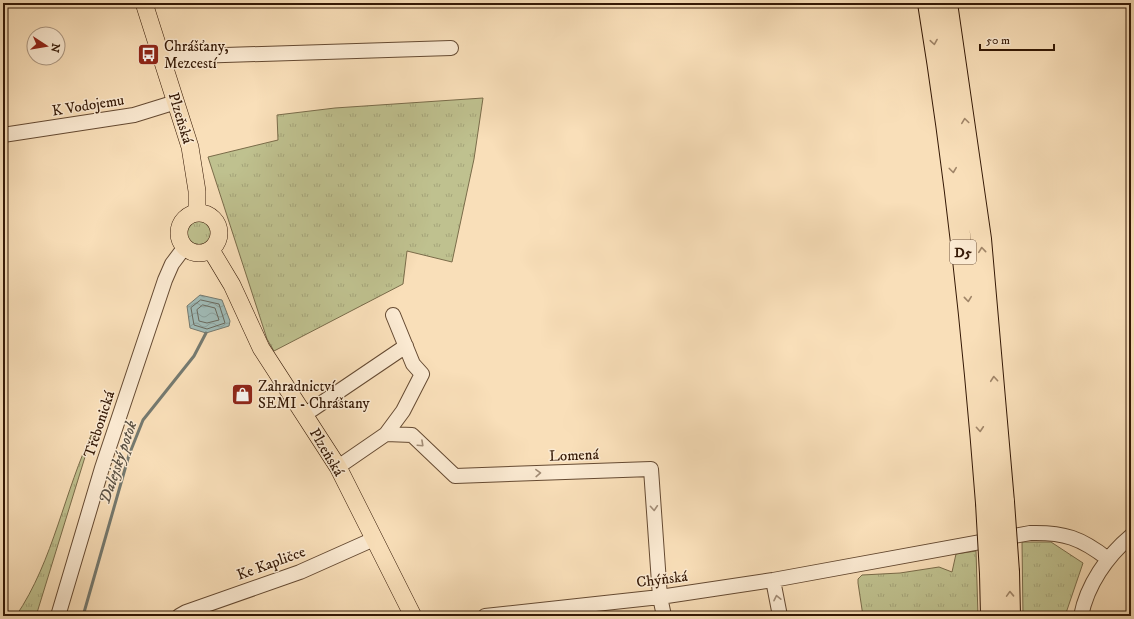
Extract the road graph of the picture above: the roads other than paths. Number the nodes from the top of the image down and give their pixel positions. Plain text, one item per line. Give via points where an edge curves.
1 (144, 3) edge
2 (928, 3) edge
3 (946, 3) edge
4 (451, 48) dead end
5 (162, 56) junction
6 (176, 102) junction
7 (3, 135) edge
8 (197, 213) junction
9 (184, 248) junction
10 (211, 250) junction
11 (393, 315) dead end
12 (406, 346) junction
13 (304, 416) junction
14 (386, 434) junction
15 (338, 468) junction
16 (995, 502) junction
17 (1131, 536) edge
18 (374, 538) junction
19 (1108, 559) junction
20 (999, 573) junction
21 (773, 580) junction
22 (660, 597) junction
23 (58, 616) edge
24 (179, 616) edge
25 (413, 616) edge
26 (485, 616) edge
27 (664, 616) edge
28 (780, 616) edge
29 (991, 616) edge
30 (1010, 616) edge
31 (1081, 616) edge

1 - 5 main road, Plzeňská
2 -> 16 highway, D5 via 945,107 976,377
16 -> 3 highway, D5 via 980,239 963,106
4 - 5 street
5 - 6 main road, Plzeňská
6 - 7 street, K Vodojemu via 134,115
6 - 8 main road, Plzeňská via 190,148 197,191
8 - 9 main road via 186,218 179,229 178,236
8 - 10 main road via 211,216 219,227 218,240
9 - 10 main road via 196,254
9 - 23 street, Třebonická via 164,280
10 - 13 main road, Plzeňská via 232,285 261,348
11 - 12 street
12 - 13 street
12 - 14 street via 413,364 422,374 403,412
13 - 15 main road, Plzeňská
14 - 15 street
14 -> 22 street, Lomená via 412,435 455,476 651,469
15 - 18 main road, Plzeňská
16 - 20 highway, D5, bridge
17 - 19 street
18 - 24 street, Ke Kapličce via 300,572
18 - 25 main road, Plzeňská
19 - 21 street, Chýňská via 1072,536 1042,532
19 - 31 street via 1090,590
20 - 29 highway, D5
30 -> 20 highway, D5
21 - 22 street, Chýňská
28 -> 21 street
22 - 26 street, Chýňská
22 - 27 street

